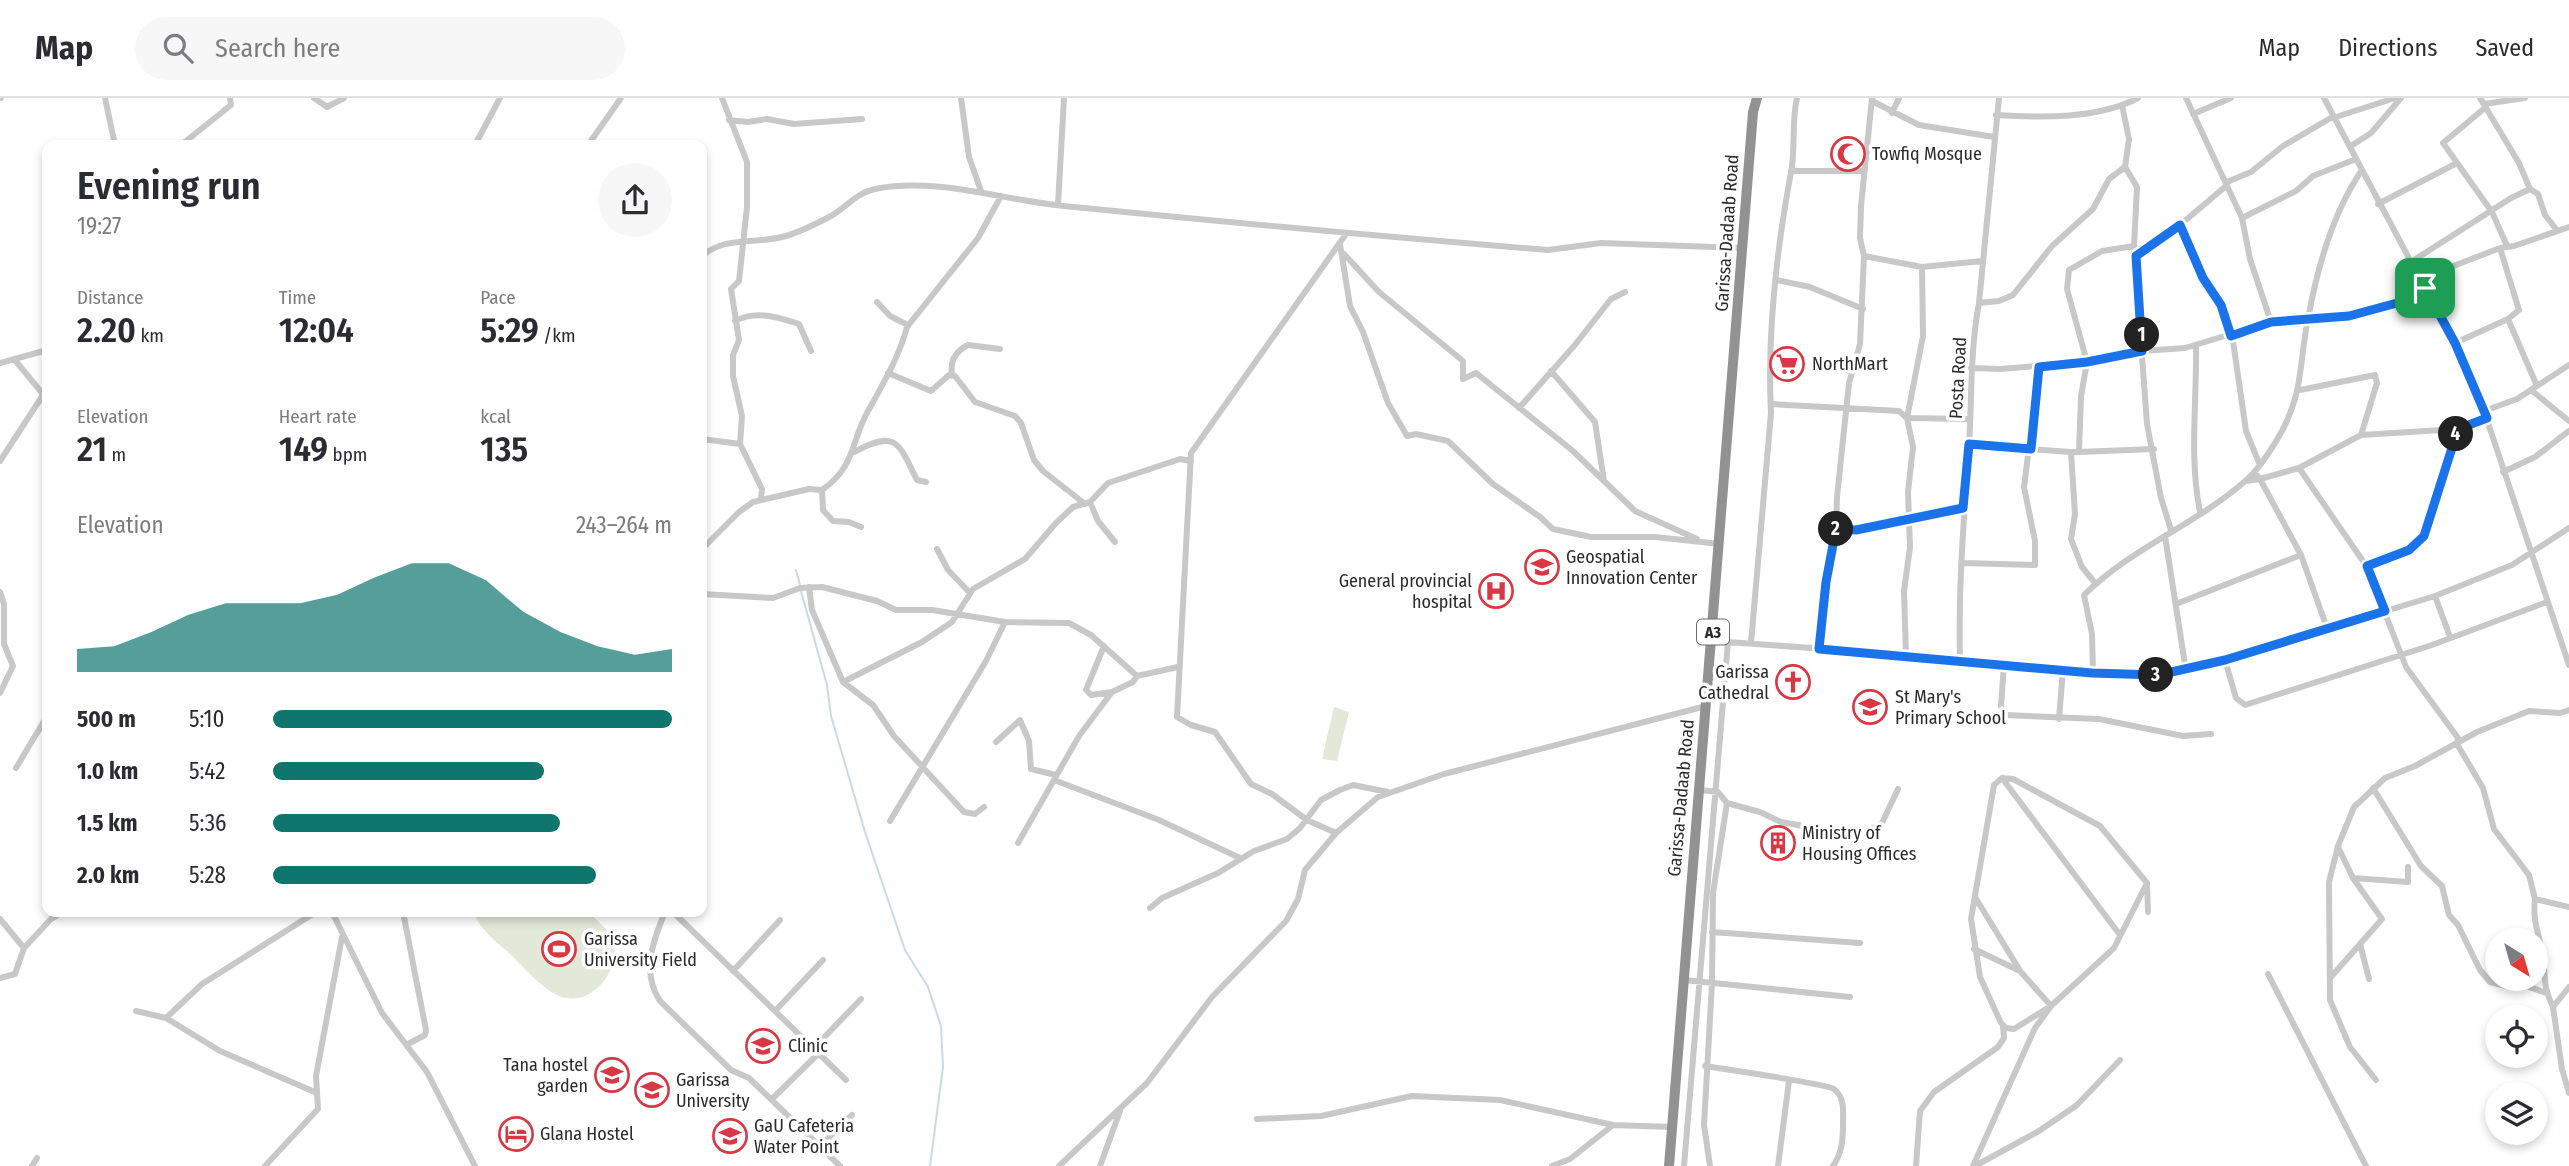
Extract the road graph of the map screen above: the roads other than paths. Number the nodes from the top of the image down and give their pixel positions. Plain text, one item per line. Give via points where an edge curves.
1 (105, 98) edge
2 (230, 98) edge
3 (314, 98) edge
4 (344, 98) edge
5 (500, 98) edge
6 (621, 98) edge
7 (722, 98) edge
8 (961, 98) edge
9 (1064, 98) edge
10 (1757, 98) edge
11 (1797, 98) edge
12 (1899, 98) edge
13 (1998, 98) edge
14 (2138, 98) edge
15 (2186, 98) edge
16 (2231, 98) edge
17 (2324, 98) edge
18 (2395, 98) edge
19 (2401, 98) edge
20 (2525, 98) edge
21 (1872, 99) edge
22 (2483, 103) edge
23 (2122, 105) junction
24 (1892, 113) junction
25 (2193, 114) junction
26 (1996, 115) junction
27 (2335, 116) junction
28 (862, 119) dead end
29 (729, 120) junction
30 (1994, 137) junction
31 (113, 140) edge
32 (186, 140) edge
33 (478, 140) edge
34 (592, 140) edge
35 (2351, 146) junction
36 (2356, 159) junction
37 (2456, 163) junction
38 (2125, 167) junction
39 (2362, 170) junction
40 (1791, 171) junction
41 (1864, 171) junction
42 (2226, 184) junction
43 (2530, 190) junction
44 (981, 191) junction
45 (1001, 196) junction
46 (2378, 204) junction
47 (1058, 205) junction
48 (2492, 212) junction
49 (2242, 218) junction
50 (2180, 225) junction
51 (2569, 227) edge
52 (2556, 229) junction
53 (1346, 234) junction
54 (743, 242) junction
55 (1340, 244) junction
56 (2134, 246) junction
57 (2504, 247) junction
58 (1744, 248) junction
59 (707, 253) edge
60 (1342, 253) junction
61 (1864, 256) junction
62 (2136, 256) junction
63 (1982, 261) junction
64 (2411, 262) junction
65 (1922, 267) junction
66 (1777, 280) junction
67 (2417, 280) junction
68 (2425, 288) junction
69 (1625, 292) dead end
70 (877, 302) dead end
71 (1979, 303) junction
72 (1863, 309) junction
73 (2508, 319) junction
74 (735, 320) junction
75 (2307, 321) junction
76 (2271, 322) junction
77 (908, 325) junction
78 (2231, 336) junction
79 (2455, 343) junction
80 (2196, 346) junction
81 (1000, 349) dead end
82 (42, 351) edge
83 (811, 351) dead end
84 (2142, 351) junction
85 (0, 352) edge
86 (11, 360) junction
87 (2087, 362) junction
88 (0, 363) edge
89 (2569, 365) edge
90 (2039, 367) junction
91 (1971, 368) junction
92 (1551, 371) junction
93 (888, 373) junction
94 (952, 374) junction
95 (2534, 388) junction
96 (2300, 390) junction
97 (42, 394) edge
98 (42, 401) edge
99 (1771, 404) junction
100 (1519, 408) junction
101 (1847, 409) junction
102 (2486, 415) junction
103 (1907, 418) junction
104 (1969, 419) junction
105 (2569, 421) edge
106 (2458, 429) junction
107 (2569, 431) edge
108 (2361, 435) junction
109 (707, 440) edge
110 (740, 444) junction
111 (1969, 444) junction
112 (2031, 449) junction
113 (2154, 449) junction
114 (855, 452) junction
115 (2075, 452) junction
116 (0, 461) edge
117 (1191, 461) junction
118 (2259, 463) junction
119 (2299, 468) junction
120 (2254, 472) junction
121 (2503, 472) junction
122 (2260, 479) junction
123 (2246, 481) junction
124 (926, 482) dead end
125 (1604, 482) junction
126 (822, 490) junction
127 (761, 498) junction
128 (1087, 503) junction
129 (1963, 508) junction
130 (2200, 512) junction
131 (1910, 519) junction
132 (861, 527) dead end
133 (2569, 528) edge
134 (1836, 529) junction
135 (2168, 533) junction
136 (1700, 541) junction
137 (1115, 542) dead end
138 (707, 544) edge
139 (1720, 544) junction
140 (937, 550) dead end
141 (2301, 555) junction
142 (2530, 555) junction
143 (1963, 563) junction
144 (2367, 566) junction
145 (2095, 583) junction
146 (809, 587) junction
147 (0, 592) edge
148 (970, 593) junction
149 (707, 594) edge
150 (2435, 596) junction
151 (2547, 602) junction
152 (2176, 604) junction
153 (2385, 611) junction
154 (957, 613) junction
155 (1005, 622) junction
156 (2327, 628) junction
157 (2569, 633) edge
158 (2450, 637) junction
159 (2560, 639) junction
160 (1713, 641) junction
161 (1728, 642) junction
162 (1751, 643) junction
163 (1104, 646) junction
164 (1819, 649) junction
165 (2401, 654) junction
166 (1906, 656) junction
167 (1960, 659) junction
168 (2225, 660) junction
169 (2004, 664) junction
170 (2569, 665) edge
171 (1178, 667) junction
172 (2063, 669) junction
173 (2186, 670) junction
174 (2092, 673) junction
175 (1137, 676) junction
176 (843, 682) junction
177 (1112, 692) junction
178 (0, 693) edge
179 (1706, 706) junction
180 (2569, 710) edge
181 (2059, 719) junction
182 (42, 724) edge
183 (2211, 734) dead end
184 (996, 742) dead end
185 (2457, 744) junction
186 (16, 768) dead end
187 (922, 768) junction
188 (1055, 778) junction
189 (2001, 778) junction
190 (2372, 788) junction
191 (1898, 789) dead end
192 (1700, 790) junction
193 (1389, 792) junction
194 (1718, 792) junction
195 (1727, 803) junction
196 (984, 807) dead end
197 (1307, 820) junction
198 (890, 821) dead end
199 (1336, 833) junction
200 (1018, 843) dead end
201 (2338, 846) junction
202 (1240, 858) junction
203 (2408, 867) dead end
204 (2353, 878) junction
205 (2147, 883) junction
206 (1975, 897) junction
207 (2535, 899) junction
208 (2569, 907) edge
209 (1150, 908) dead end
210 (2148, 912) dead end
211 (54, 917) edge
212 (308, 917) edge
213 (334, 917) edge
214 (404, 917) edge
215 (663, 917) edge
216 (678, 917) edge
217 (0, 919) edge
218 (780, 920) dead end
219 (1712, 932) junction
220 (2120, 935) junction
221 (342, 937) junction
222 (1860, 943) dead end
223 (2360, 944) junction
224 (24, 948) junction
225 (1974, 949) junction
226 (824, 960) dead end
227 (733, 971) junction
228 (2020, 971) junction
229 (2268, 974) dead end
230 (2485, 976) edge
231 (2331, 977) junction
232 (0, 978) edge
233 (2369, 979) dead end
234 (1684, 980) junction
235 (1698, 981) junction
236 (1712, 983) junction
237 (2569, 987) edge
238 (2542, 991) edge
239 (2546, 993) junction
240 (1850, 997) dead end
241 (861, 999) dead end
242 (2051, 1006) junction
243 (2553, 1007) junction
244 (136, 1011) dead end
245 (775, 1012) junction
246 (166, 1018) junction
247 (2003, 1026) junction
248 (408, 1044) junction
249 (816, 1051) junction
250 (2120, 1060) dead end
251 (1705, 1066) junction
252 (846, 1080) dead end
253 (2375, 1080) dead end
254 (1789, 1081) junction
255 (317, 1093) junction
256 (2569, 1093) edge
257 (772, 1099) junction
258 (1121, 1109) junction
259 (852, 1115) dead end
260 (1258, 1119) dead end
261 (1613, 1125) junction
262 (1672, 1127) junction
263 (820, 1146) junction
264 (37, 1157) dead end
265 (33, 1166) edge
266 (265, 1166) edge
267 (475, 1166) edge
268 (841, 1166) edge
269 (1059, 1166) edge
270 (1100, 1166) edge
271 (1552, 1166) edge
272 (1669, 1166) edge
273 (1684, 1166) edge
274 (1710, 1166) edge
275 (1778, 1166) edge
276 (1785, 1166) edge
277 (1833, 1166) edge
278 (1916, 1166) edge
279 (1974, 1166) edge
280 (2366, 1166) edge

1 - 31 street
2 - 32 street via 231,105
3 - 4 street via 327,107
5 - 33 street
6 - 34 street
7 - 29 street
8 - 44 street via 969,157
9 - 47 street
10 - 58 highway, Garissa-Dadaab Road / A3
11 - 40 street
12 - 24 street
13 - 26 street, Posta Road
14 - 23 street
15 - 25 street
16 - 25 street
17 - 27 street
18 - 27 street
19 - 35 street via 2371,133
20 - 22 street
21 - 24 street
21 - 41 street
22 - 37 street via 2444,139
22 - 43 street
23 - 26 street via 2103,111 2028,117
23 - 38 street via 2129,139
24 - 30 street via 1919,125
25 - 42 street
26 - 30 street, Posta Road
27 - 35 street
27 - 42 street
28 - 29 street via 794,124
29 - 54 street via 747,162
30 - 63 street, Posta Road
35 - 36 street
36 - 39 street
36 - 49 street via 2313,177 2296,191
37 - 46 street
37 - 48 street
38 - 56 street via 2137,187
38 - 71 street via 2109,179 2092,209 2052,246 2013,295
39 - 46 street
39 - 75 street via 2345,197
40 - 41 street
40 - 66 street
41 - 61 street via 1860,238
42 - 49 street
42 - 50 street
43 - 48 street
43 - 52 street via 2538,194
44 - 45 street
44 - 54 street via 874,190 806,228 783,237
45 - 47 street
45 - 77 street via 978,239
46 - 64 street
47 - 53 street
48 - 57 street
48 - 64 street
49 - 76 street
50 - 62 street
50 - 78 street via 2203,278 2221,305
51 - 52 street
52 - 57 street via 2540,239
53 - 55 street
53 - 58 street via 1548,250 1601,243
54 - 59 street via 720,244
54 - 74 street via 739,281 732,289
55 - 60 street
55 - 117 street via 1191,453
56 - 62 street
56 - 87 street via 2102,251 2068,270 2067,289
57 - 67 street
57 - 73 street via 2519,310
58 - 139 highway, Garissa-Dadaab Road / A3
60 - 100 street via 1380,292 1463,361 1463,379 1476,373
60 - 136 street via 1350,306 1388,403 1407,436 1448,441 1493,484 1553,530 1591,537
61 - 65 street
61 - 72 street
62 - 84 street
63 - 65 street
63 - 71 street, Posta Road
64 - 67 street
65 - 103 street via 1923,336
66 - 72 street via 1810,287
66 - 99 street
67 - 68 street
68 - 75 street via 2397,303
68 - 79 street
69 - 92 street via 1611,299
70 - 77 street
71 - 91 street, Posta Road
72 - 101 street
73 - 79 street
73 - 95 street
74 - 83 street via 770,315 799,324
74 - 110 street via 739,340 733,376 743,416
75 - 76 street
75 - 96 street
76 - 78 street
77 - 93 street
78 - 80 street
78 - 118 street via 2246,431
79 - 102 street
80 - 84 street
80 - 130 street via 2193,449
81 - 94 street via 968,345 951,363
82 - 86 street
84 - 87 street
84 - 113 street via 2147,424
85 - 86 street
86 - 88 street
86 - 97 street
87 - 90 street
87 - 115 street
89 - 95 street
90 - 91 street
90 - 112 street
91 - 104 street, Posta Road
92 - 100 street
92 - 125 street via 1595,422
93 - 94 street via 931,391
93 - 114 street via 867,412
94 - 128 street via 975,402 1015,416 1043,471
95 - 102 street
95 - 105 street
96 - 108 street via 2375,375 2377,383
96 - 118 street via 2282,430
98 - 116 street
99 - 101 street
99 - 162 street
100 - 125 street
101 - 103 street via 1899,411
101 - 134 street
102 - 106 street
102 - 121 street
103 - 104 street
103 - 131 street via 1913,447
104 - 111 street, Posta Road
106 - 108 street
106 - 144 street via 2424,536 2409,550
107 - 121 street via 2535,457
108 - 119 street
109 - 110 street
110 - 127 street
111 - 112 street
111 - 129 street, Posta Road
112 - 115 street
112 - 143 street via 2024,487 2035,565
113 - 115 street
113 - 135 street
114 - 124 street via 893,441 903,449 917,480
114 - 126 street via 838,478
115 - 145 street via 2076,514 2071,539 2082,567
117 - 128 street via 1180,459 1108,483
117 - 171 street
118 - 120 street
119 - 122 street
119 - 144 street
120 - 122 street
120 - 123 street
121 - 142 street
122 - 123 street
122 - 141 street
123 - 130 street
125 - 136 street via 1634,511
126 - 127 street
126 - 132 street via 823,510 832,521
127 - 138 street via 738,512
128 - 137 street
128 - 148 street via 1073,507 1025,559
129 - 131 street
129 - 143 street, Posta Road
130 - 135 street
131 - 134 street via 1856,530
131 - 166 street via 1904,591
133 - 142 street
134 - 164 street
135 - 145 street
135 - 152 street
136 - 139 street
139 - 160 highway, Garissa-Dadaab Road / A3
140 - 148 street
141 - 152 street
141 - 156 street
142 - 150 street
142 - 151 street
143 - 167 street, Posta Road
144 - 153 street
145 - 174 street via 2084,595 2092,634
146 - 149 street via 773,598
146 - 154 street via 837,589 896,610
146 - 176 street via 812,610
147 - 178 street via 4,644 13,666
148 - 154 street
150 - 153 street
150 - 158 street
151 - 158 street
151 - 159 street
152 - 173 street
153 - 156 street
153 - 165 street
154 - 155 street
154 - 176 street via 952,622 922,642
155 - 163 street via 1069,623
155 - 187 street
156 - 168 street
157 - 159 street
158 - 165 street
159 - 170 street
160 - 161 street
160 - 179 highway, Garissa-Dadaab Road / A3
161 - 162 street
161 - 194 street
162 - 164 street
163 - 175 street
163 - 177 street via 1086,690 1091,695
164 - 166 street
165 - 168 street via 2245,705 2236,698
165 - 185 street via 2419,688 2458,738
166 - 167 street
167 - 169 street
168 - 173 street
169 - 172 street
169 - 181 street via 2001,712
171 - 175 street
171 - 197 street via 1177,716 1214,732 1251,784
172 - 174 street
172 - 181 street
173 - 174 street via 2158,675
175 - 177 street
176 - 187 street via 873,705
177 - 188 street
179 - 192 highway, Garissa-Dadaab Road / A3
179 - 193 street
180 - 185 street via 2529,711
181 - 183 street via 2099,719 2183,736
182 - 186 street
184 - 188 street via 1020,720 1029,741 1031,769
185 - 190 street
185 - 207 street via 2483,788 2494,829 2529,875
187 - 196 street via 964,811 975,814
187 - 198 street
188 - 200 street
188 - 202 street
189 - 205 street via 2013,779 2100,825
189 - 206 street via 1994,785
189 - 220 street
190 - 201 street via 2354,807
190 - 230 street via 2421,866 2442,886 2449,915
191 - 195 street via 1882,824 1859,836 1781,822
192 - 194 street
192 - 234 highway, Garissa-Dadaab Road / A3
193 - 197 street via 1353,785 1321,800
193 - 199 street
194 - 195 street
194 - 235 street
195 - 219 street via 1718,849
197 - 199 street
197 - 202 street via 1287,839
199 - 258 street via 1305,870 1298,899 1286,921 1220,988 1147,1083
201 - 204 street
201 - 231 street via 2329,882
202 - 209 street
203 - 204 street via 2408,882
204 - 223 street via 2382,919
205 - 210 street
205 - 220 street
206 - 225 street via 1971,919
206 - 228 street
207 - 208 street
207 - 239 street via 2533,916
211 - 224 street
212 - 246 street via 199,986
213 - 221 street
214 - 248 street via 426,1030
215 - 257 street via 652,944 651,988 703,1045
216 - 227 street
217 - 224 street
218 - 227 street
219 - 222 street
219 - 236 street
220 - 242 street via 2101,962
221 - 248 street via 382,1013
221 - 255 street via 316,1076
223 - 231 street
223 - 233 street
224 - 232 street via 15,974
225 - 228 street
225 - 247 street via 1980,977
226 - 245 street
227 - 245 street
228 - 242 street
229 - 280 street
231 - 253 street via 2330,1000 2350,1047
234 - 235 street
234 - 262 highway, Garissa-Dadaab Road / A3
235 - 236 street
235 - 273 street
236 - 240 street
236 - 251 street
237 - 243 street
238 - 239 street
239 - 243 street
241 - 249 street
242 - 247 street via 2014,1029
242 - 279 street via 2035,1028
243 - 256 street
244 - 246 street
245 - 249 street
246 - 255 street via 220,1051
247 - 278 street via 2004,1038 1998,1047 1934,1092 1920,1111
248 - 267 street via 444,1100
249 - 252 street
249 - 257 street
250 - 279 street via 2077,1105
251 - 254 street
251 - 274 street via 1704,1125
254 - 275 street
254 - 277 street via 1824,1084 1843,1101 1841,1151
255 - 266 street via 315,1116
257 - 263 street
258 - 269 street
258 - 270 street
259 - 263 street
260 - 261 street via 1321,1116 1412,1096 1500,1100
261 - 262 street
261 - 271 street via 1570,1159
262 - 272 highway, Garissa-Dadaab Road / A3
263 - 268 street
264 - 265 street
275 - 276 street

